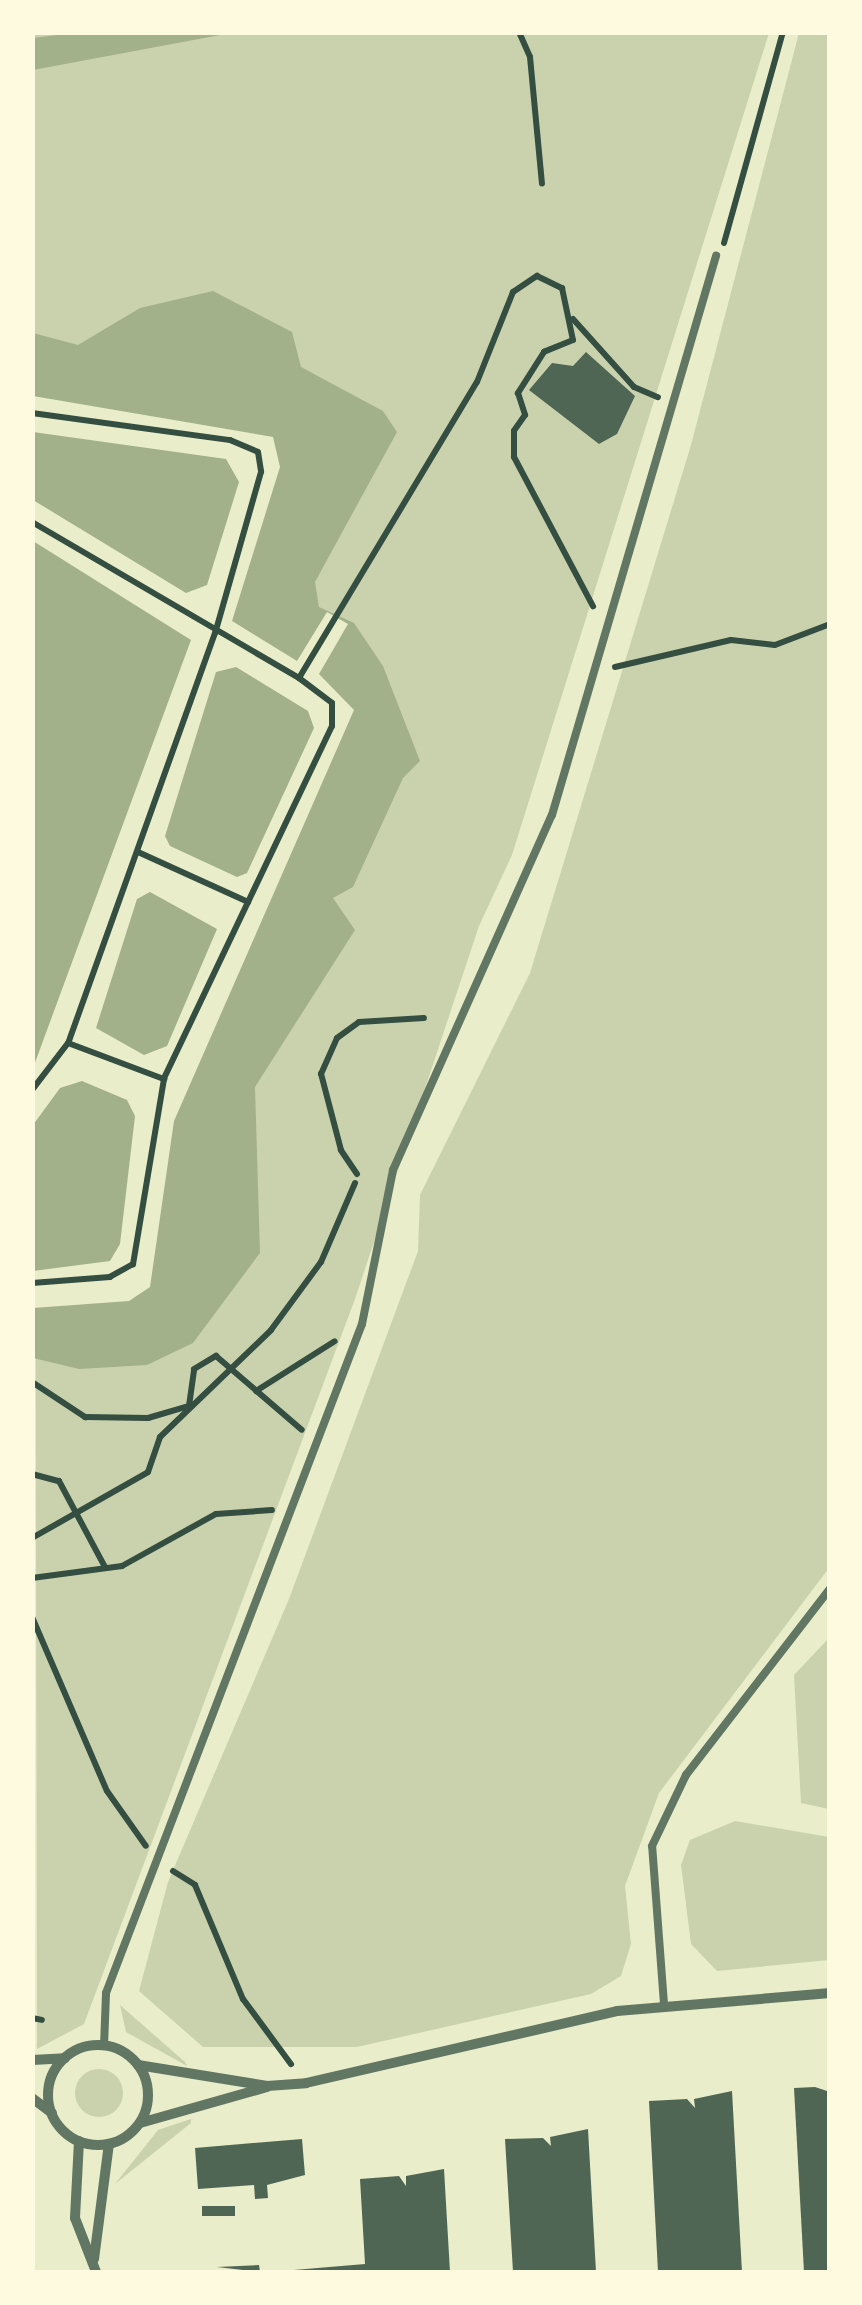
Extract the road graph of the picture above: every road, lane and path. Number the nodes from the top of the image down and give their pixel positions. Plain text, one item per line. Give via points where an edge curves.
1 (519, 32) edge
2 (783, 32) edge
3 (542, 182) dead end
4 (716, 256) joint
5 (572, 318) junction
6 (676, 403) junction
7 (32, 413) edge
8 (32, 522) edge
9 (609, 623) junction
10 (830, 624) edge
11 (215, 633) junction
12 (594, 668) junction
13 (299, 678) junction
14 (138, 852) junction
15 (248, 902) junction
16 (424, 1018) dead end
17 (68, 1043) junction
18 (164, 1078) junction
19 (32, 1090) edge
20 (358, 1174) dead end
21 (354, 1183) dead end
22 (32, 1283) edge
23 (362, 1324) junction
24 (233, 1371) junction
25 (32, 1382) edge
26 (256, 1391) junction
27 (189, 1406) junction
28 (318, 1438) junction
29 (32, 1474) edge
30 (77, 1510) junction
31 (288, 1513) junction
32 (32, 1538) edge
33 (105, 1567) junction
34 (32, 1578) edge
35 (830, 1589) edge
36 (32, 1617) edge
37 (158, 1852) junction
38 (830, 1993) edge
39 (664, 2004) junction
40 (104, 2046) junction
41 (65, 2058) junction
42 (32, 2060) edge
43 (138, 2064) junction
44 (306, 2083) junction
45 (268, 2086) junction
46 (32, 2098) edge
47 (52, 2112) junction
48 (140, 2123) junction
49 (79, 2141) junction
50 (109, 2144) junction
51 (93, 2260) junction
52 (96, 2272) edge

1 - 3 path via 530,57
2 - 4 path
4 - 6 lane
5 - 6 path via 634,387
5 - 9 path via 573,340 544,352 518,393 526,416 512,443 545,522
5 - 13 path via 555,280 537,276 513,292 477,382
6 - 9 lane
7 - 11 path via 230,440 258,452 261,472
8 - 11 path
9 - 12 lane
10 - 12 path via 775,645 731,640
11 - 13 path
11 - 14 path
12 - 23 lane via 531,878 393,1170
13 - 15 path via 332,703 332,726
14 - 15 path
14 - 17 path
15 - 18 path
16 - 20 path via 358,1022 337,1038 322,1074 341,1150
17 - 18 path
17 - 19 path
18 - 22 path via 133,1264 110,1278
21 - 24 path via 327,1254
23 - 26 path
23 - 28 lane
24 - 26 path
24 - 27 path
24 - 27 path via 210,1356 194,1369
25 - 27 path via 86,1416 148,1418
26 - 28 path
27 - 30 path via 138,1482
28 - 31 lane
29 - 30 path via 59,1481
30 - 32 path
30 - 33 path
31 - 33 path via 216,1514
31 - 37 lane
33 - 34 path
35 - 39 lane via 686,1774 652,1846
36 - 37 path via 107,1791 138,1842
37 - 40 lane via 106,1993
37 - 44 path via 195,1885 244,1999
38 - 39 street
39 - 44 street
40 - 41 street
40 - 43 street
41 - 42 street
41 - 47 street via 50,2084
43 - 45 street
43 - 48 street via 148,2094
44 - 45 street
45 - 48 street via 224,2106
46 - 47 street
47 - 49 street
48 - 50 street
49 - 50 street
49 - 51 street via 74,2218
50 - 51 street
51 - 52 street

